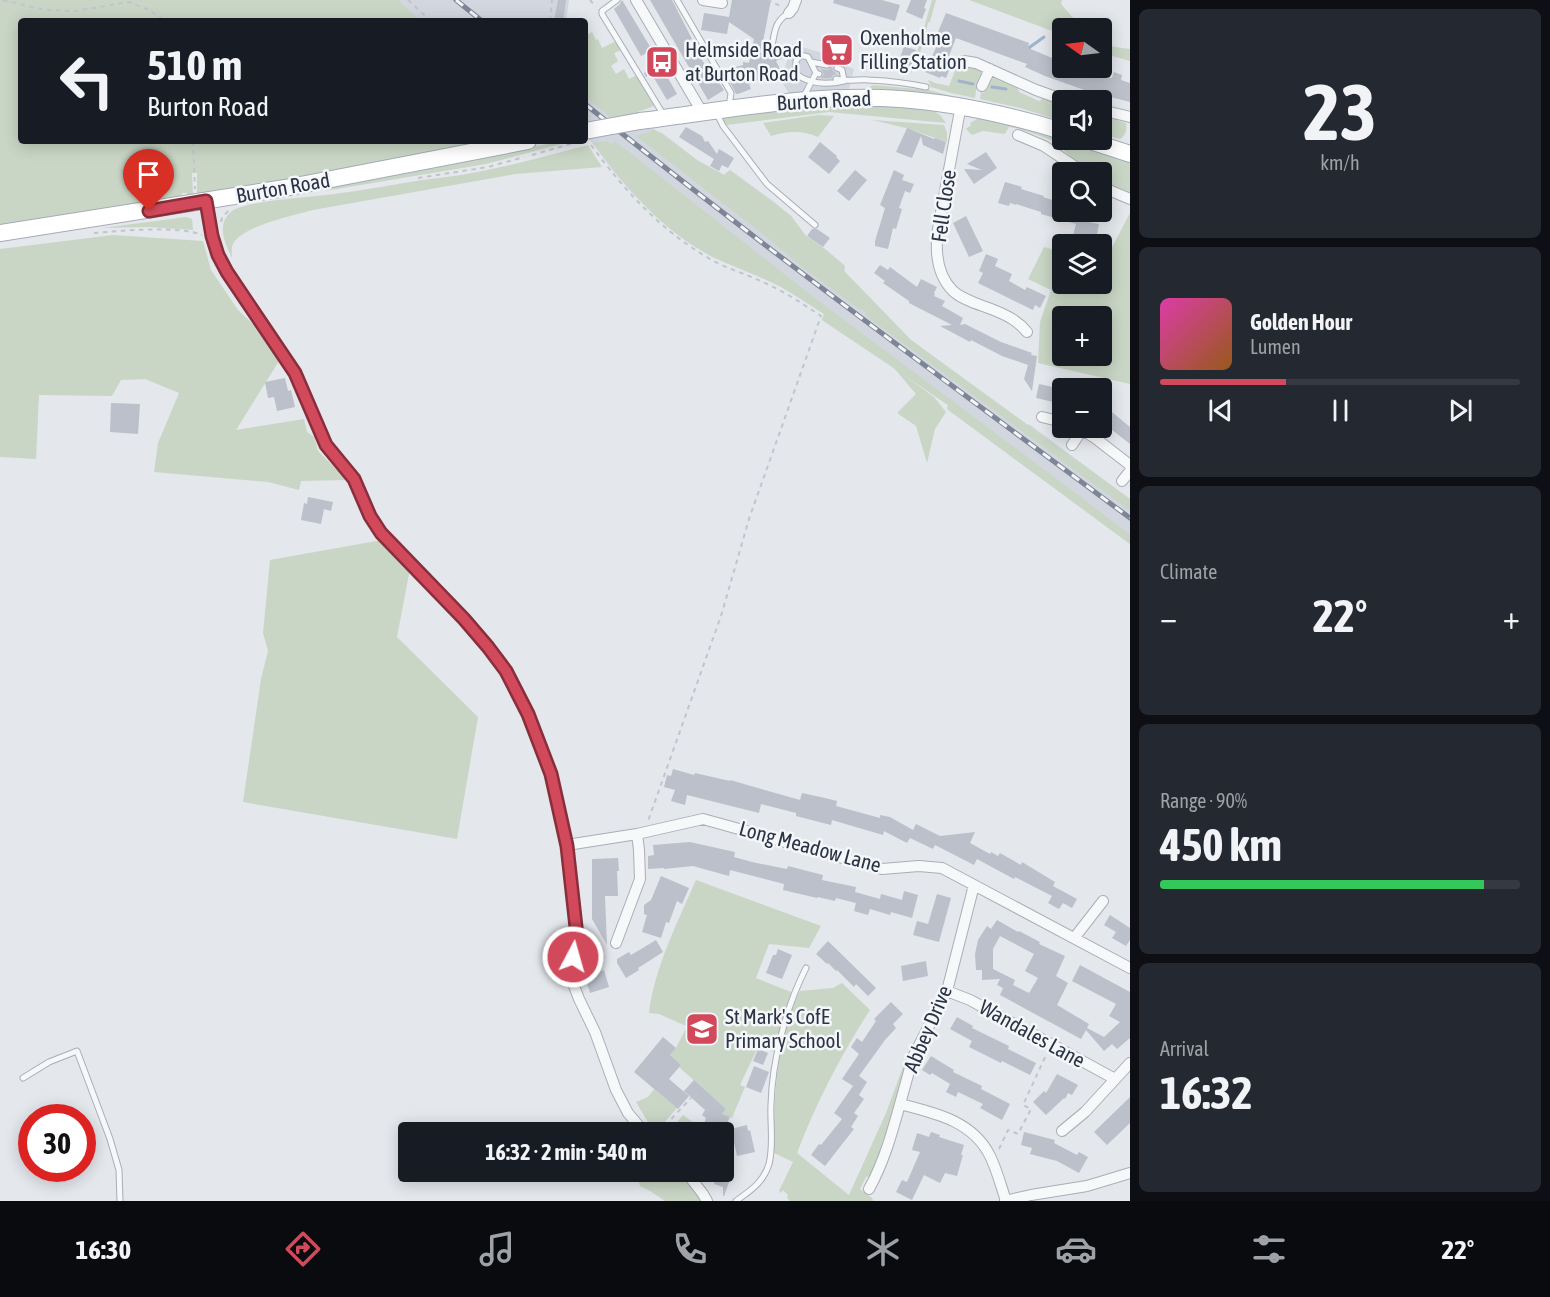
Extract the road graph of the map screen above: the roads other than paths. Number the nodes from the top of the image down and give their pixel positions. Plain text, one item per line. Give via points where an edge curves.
1 (617, 0) edge
2 (636, 0) edge
3 (677, 0) edge
4 (796, 0) edge
5 (787, 10) joint
6 (772, 46) dead end
7 (964, 61) dead end
8 (811, 62) junction
9 (827, 65) dead end
10 (837, 68) dead end
11 (990, 69) junction
12 (836, 79) dead end
13 (844, 81) junction
14 (811, 83) junction
15 (982, 86) dead end
16 (926, 87) dead end
17 (860, 89) junction
18 (1052, 96) edge
19 (802, 100) junction
20 (961, 105) junction
21 (715, 111) junction
22 (1112, 113) edge
23 (1130, 117) edge
24 (665, 118) junction
25 (1052, 128) edge
26 (1018, 135) dead end
27 (588, 137) edge
28 (512, 144) edge
29 (1112, 146) edge
30 (1129, 150) edge
31 (1068, 162) edge
32 (1112, 192) edge
33 (1130, 200) edge
34 (201, 202) junction
35 (815, 225) dead end
36 (0, 233) edge
37 (1027, 332) dead end
38 (1042, 417) dead end
39 (1052, 420) edge
40 (1075, 438) edge
41 (1095, 438) edge
42 (1072, 445) dead end
43 (1130, 465) edge
44 (1130, 471) edge
45 (1122, 481) dead end
46 (640, 833) junction
47 (567, 846) junction
48 (974, 885) junction
49 (1103, 901) dead end
50 (1075, 938) junction
51 (616, 943) dead end
52 (806, 968) dead end
53 (1130, 968) edge
54 (947, 991) junction
55 (1130, 1063) edge
56 (23, 1078) dead end
57 (1115, 1079) junction
58 (900, 1104) junction
59 (636, 1122) edge
60 (1062, 1131) dead end
61 (1130, 1173) edge
62 (694, 1182) edge
63 (869, 1189) dead end
64 (1010, 1200) edge
65 (120, 1201) edge
66 (707, 1201) edge
67 (736, 1201) edge

1 - 24 lane via 604,8 602,14
2 - 21 street
3 - 21 lane via 731,93
4 - 5 street via 793,8
5 - 6 lane via 776,27
7 - 11 street
8 - 9 lane
8 - 14 lane via 818,74
8 - 14 lane via 800,55 795,67 796,74
10 - 13 lane via 842,70
11 - 15 street
11 - 18 street
12 - 13 lane
13 - 14 lane
13 - 17 lane
14 - 19 lane
16 - 17 lane via 914,84
17 - 19 main road, Burton Road
17 - 20 main road, Burton Road via 899,99
19 - 21 main road, Burton Road
20 - 25 main road, Burton Road
20 - 37 street, Fell Close via 938,229 939,266 954,291 1013,319
21 - 24 main road, Burton Road
21 - 35 lane via 767,184
22 - 23 street
24 - 27 main road, Burton Road, bridge
26 - 31 street
28 - 34 main road, Burton Road
29 - 30 main road
32 - 33 street
34 - 36 main road, Burton Road
34 - 47 street via 227,272 295,373 326,445 354,479 381,533 464,619 506,671 551,774
38 - 39 street
40 - 42 street
41 - 43 street
44 - 45 street
46 - 47 street, Long Meadow Lane
46 - 48 street, Long Meadow Lane via 711,820 882,868 942,868
46 - 51 street via 640,879
47 - 59 street via 577,936 571,978 616,1090
48 - 50 street, Long Meadow Lane
48 - 54 street, Abbey Drive
49 - 50 street
50 - 53 street, Long Meadow Lane
52 - 67 lane via 773,1077 769,1164 759,1185
54 - 57 street, Wandales Lane
54 - 58 street, Abbey Drive via 913,1057
55 - 57 street
56 - 65 lane via 77,1051 111,1139 119,1170
57 - 60 street
58 - 63 street, Abbey Drive via 886,1154
58 - 64 street via 956,1121 978,1139 993,1161
61 - 64 street via 1087,1186
62 - 66 street

